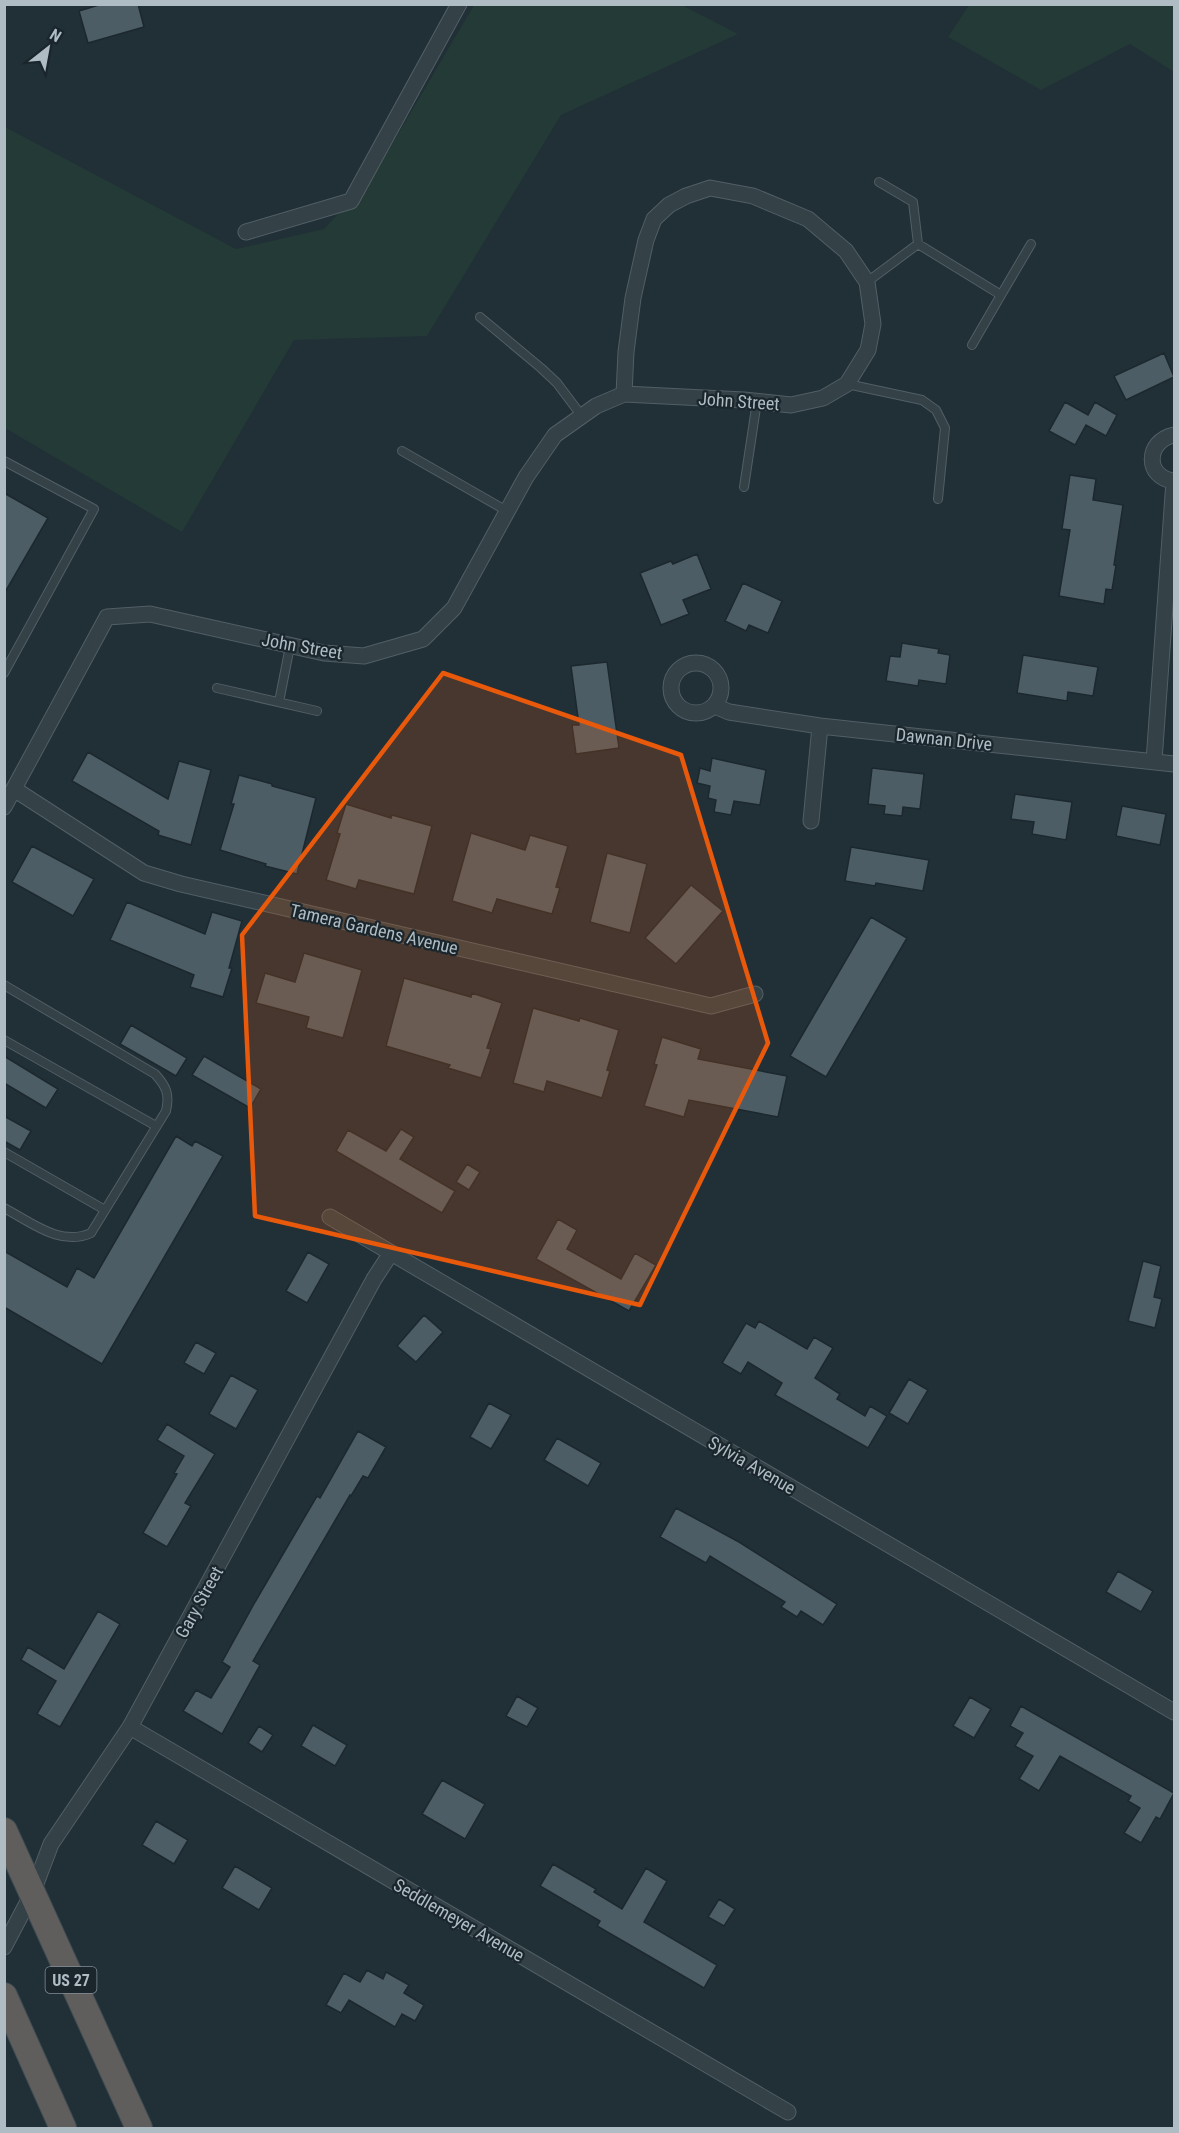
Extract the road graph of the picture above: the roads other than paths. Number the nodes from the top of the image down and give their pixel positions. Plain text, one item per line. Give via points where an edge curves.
1 (459, 4) edge
2 (879, 182) dead end
3 (246, 232) dead end
4 (918, 244) junction
5 (1031, 244) dead end
6 (867, 282) junction
7 (1001, 296) junction
8 (480, 317) dead end
9 (972, 345) dead end
10 (847, 384) junction
11 (624, 394) junction
12 (757, 401) junction
13 (581, 415) junction
14 (1174, 435) edge
15 (402, 451) dead end
16 (4, 461) edge
17 (1174, 481) edge
18 (744, 487) dead end
19 (938, 499) dead end
20 (507, 512) junction
21 (290, 646) junction
22 (4, 673) edge
23 (217, 688) dead end
24 (279, 702) junction
25 (715, 706) dead end
26 (317, 711) dead end
27 (820, 726) junction
28 (1154, 761) junction
29 (1174, 764) edge
30 (14, 789) junction
31 (4, 807) edge
32 (811, 821) dead end
33 (4, 985) edge
34 (755, 994) dead end
35 (4, 1040) edge
36 (156, 1126) junction
37 (4, 1152) edge
38 (4, 1208) edge
39 (105, 1210) junction
40 (330, 1217) dead end
41 (391, 1252) junction
42 (1174, 1712) edge
43 (130, 1727) junction
44 (4, 1831) edge
45 (33, 1894) junction
46 (4, 1947) edge
47 (4, 1996) edge
48 (788, 2112) dead end
49 (63, 2128) edge
50 (139, 2128) edge

1 - 3 street via 351,201
2 - 4 lane via 913,202
4 - 6 lane
4 - 7 lane
5 - 7 lane
6 - 10 street, John Street via 873,324 868,350
6 - 11 street, John Street via 846,251 808,219 753,195 710,188 686,196 654,219 646,240 633,298
7 - 9 lane
8 - 13 lane via 557,383
10 - 12 street, John Street via 823,398 791,405
10 - 19 lane via 922,400 936,410 945,428
11 - 12 street, John Street
11 - 13 street, John Street
12 - 18 lane
13 - 20 street, John Street via 555,435
14 - 17 street via 1157,443 1152,460 1160,476
15 - 20 lane
16 - 22 lane via 94,509
17 - 28 street
20 - 21 street, John Street via 454,608 423,639 364,656
21 - 24 lane
21 - 30 street, John Street via 150,614 107,617
23 - 24 lane
24 - 26 lane
25 - 27 street, Dawnan Drive via 729,712
27 - 28 street, Dawnan Drive
27 - 32 street
28 - 29 street, Dawnan Drive
30 - 31 street, John Street
30 - 34 street, Tamera Gardens Avenue via 144,873 181,884 711,1006
33 - 36 lane via 155,1074 169,1099
35 - 36 lane
36 - 39 lane
37 - 39 lane
38 - 39 lane via 50,1233 72,1238 91,1233
40 - 41 street, Sylvia Avenue
41 - 42 street, Sylvia Avenue
41 - 43 street, Gary Street
43 - 45 street, Gary Street via 51,1844
43 - 48 street, Seddlemeyer Avenue
44 - 45 highway, US 27
45 - 46 street, Gary Street
45 - 50 highway, US 27
47 - 49 highway

